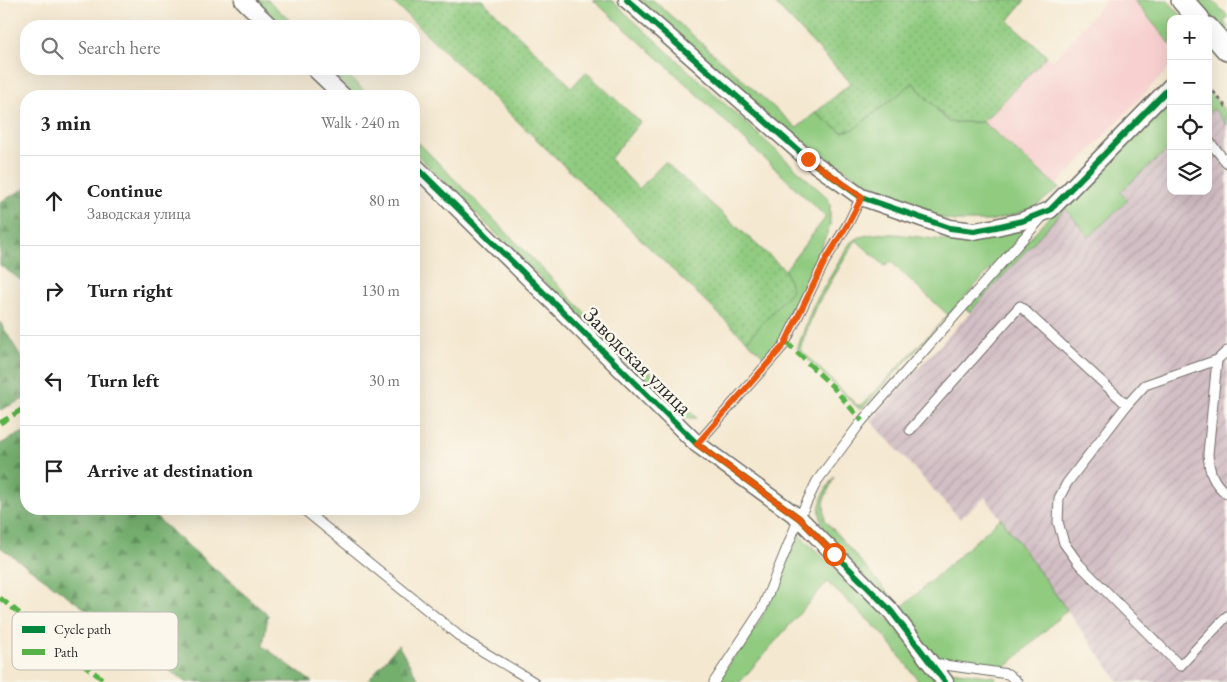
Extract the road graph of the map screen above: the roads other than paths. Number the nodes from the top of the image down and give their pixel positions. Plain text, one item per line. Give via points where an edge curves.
1 (243, 0) edge
2 (627, 0) edge
3 (1182, 0) edge
4 (1195, 15) edge
5 (264, 20) edge
6 (321, 75) edge
7 (337, 90) edge
8 (1167, 93) edge
9 (1212, 145) edge
10 (1227, 162) edge
11 (420, 171) edge
12 (862, 197) junction
13 (1050, 210) junction
14 (1227, 351) edge
15 (1217, 360) junction
16 (1126, 405) junction
17 (910, 430) dead end
18 (697, 444) junction
19 (1227, 494) edge
20 (309, 515) edge
21 (799, 518) junction
22 (1227, 616) edge
23 (931, 663) junction
24 (534, 682) edge
25 (714, 682) edge
26 (945, 682) edge
27 (1017, 682) edge

1 - 5 street
2 - 12 street via 808,159
3 - 4 street
6 - 7 street
8 - 13 street
9 - 10 lane
11 - 18 street, Заводская улица
12 - 13 street via 950,228 974,231 1022,221
12 - 18 lane via 825,261 784,345
13 - 21 lane via 862,421 817,481
14 - 15 lane
15 - 16 lane via 1145,385
15 - 19 lane via 1208,454 1212,478
16 - 17 lane via 1020,306
16 - 22 lane via 1059,498 1058,522 1064,544 1079,564 1180,666
18 - 21 street, Заводская улица
20 - 24 lane via 464,640
21 - 23 street, Заводская улица via 891,611
21 - 25 lane via 762,609
23 - 26 street, Заводская улица
23 - 27 lane via 1008,674

